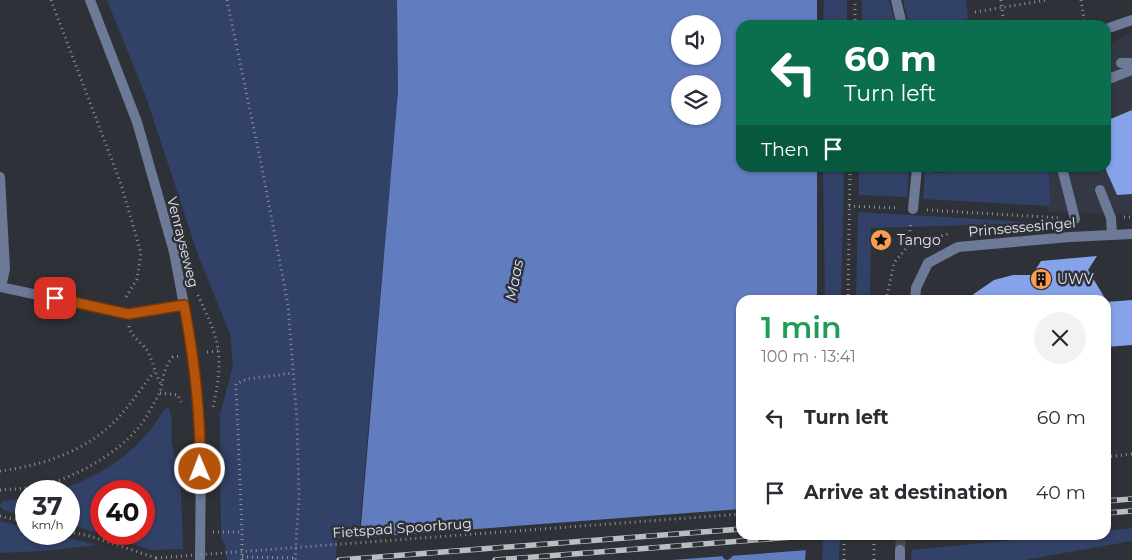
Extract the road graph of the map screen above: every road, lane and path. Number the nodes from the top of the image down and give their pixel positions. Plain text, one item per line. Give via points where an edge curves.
1 (50, 0) edge
2 (90, 0) edge
3 (227, 0) edge
4 (855, 0) edge
5 (896, 0) edge
6 (1001, 0) edge
7 (1047, 0) edge
8 (1081, 0) edge
9 (1002, 8) junction
10 (975, 12) dead end
11 (855, 20) edge
12 (901, 20) edge
13 (1003, 20) edge
14 (1084, 20) edge
15 (1132, 20) edge
16 (1111, 27) edge
17 (1121, 63) dead end
18 (1132, 63) edge
19 (1132, 70) edge
20 (1111, 78) edge
21 (850, 172) edge
22 (917, 172) edge
23 (1063, 172) edge
24 (0, 177) edge
25 (1100, 190) dead end
26 (849, 206) junction
27 (913, 209) junction
28 (1075, 219) joint
29 (1112, 234) junction
30 (1132, 234) edge
31 (1, 287) edge
32 (848, 295) edge
33 (887, 295) edge
34 (915, 295) edge
35 (184, 305) junction
36 (128, 314) junction
37 (193, 354) junction
38 (154, 372) junction
39 (293, 373) junction
40 (160, 384) junction
41 (1132, 454) edge
42 (1111, 456) edge
43 (0, 470) edge
44 (0, 490) edge
45 (736, 514) edge
46 (0, 516) edge
47 (15, 519) edge
48 (200, 532) junction
49 (242, 532) junction
50 (80, 534) edge
51 (844, 540) edge
52 (874, 540) edge
53 (242, 559) edge
54 (295, 559) edge
55 (200, 560) edge
56 (844, 560) edge
57 (874, 560) edge

1 - 36 path via 122,184 141,253 137,279 126,297
2 - 35 street, Venrayseweg via 137,122 174,252
3 - 39 path via 288,305
4 - 11 path
5 - 12 street
6 - 9 path
7 - 9 path
8 - 14 path
9 - 10 path
9 - 13 path
15 - 16 street
17 - 18 street
19 - 20 street
21 - 26 path
22 - 27 street
23 - 28 street
24 - 31 street via 5,269
25 - 29 street via 1111,218
26 - 27 path
26 - 32 path
27 - 28 path
27 - 33 path via 908,246 894,263
29 - 30 street, Prinsessesingel
29 - 34 street, Prinsessesingel via 958,247 928,263
31 - 36 street
35 - 36 street
35 - 37 street, Venrayseweg
36 - 38 path via 130,332 147,351
37 - 40 path via 173,357 167,363
37 - 48 street, Venrayseweg via 201,451
38 - 40 path
38 - 43 path via 110,426 90,441 39,463
39 - 49 path via 247,379 236,384
39 - 54 path via 298,497
40 - 44 path via 160,393 138,428 110,454 72,475 38,486
41 - 42 path
45 - 50 path, Fietspad Spoorbrug, bridge via 156,558
46 - 47 path
48 - 49 path
48 - 55 street, Venrayseweg
49 - 53 path
51 - 56 path
52 - 57 path
53 - 54 path

